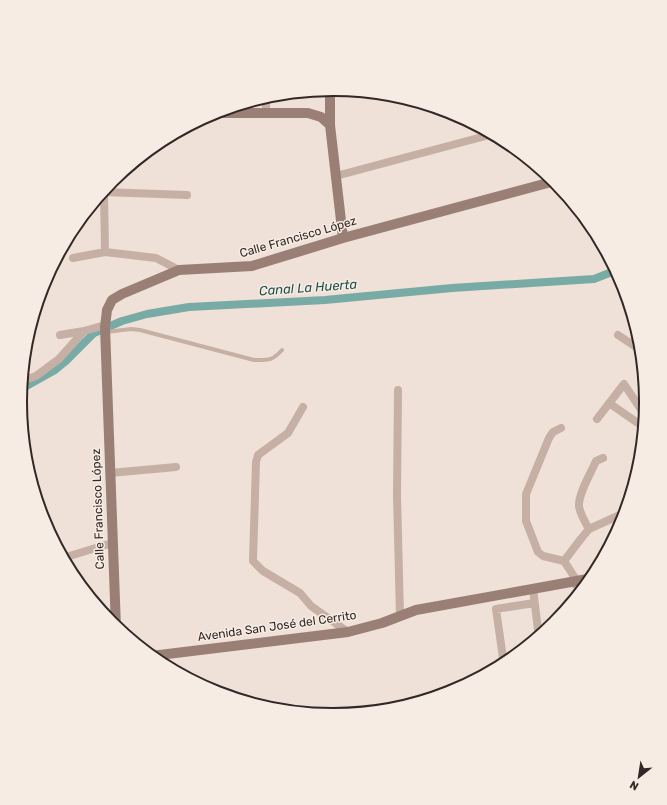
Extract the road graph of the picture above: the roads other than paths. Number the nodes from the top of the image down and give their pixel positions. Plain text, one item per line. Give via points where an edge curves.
1 (330, 96) edge
2 (266, 104) edge
3 (231, 113) edge
4 (266, 114) junction
5 (330, 125) junction
6 (485, 136) edge
7 (336, 176) junction
8 (547, 183) edge
9 (112, 191) edge
10 (187, 195) dead end
11 (104, 199) edge
12 (343, 238) junction
13 (105, 252) junction
14 (73, 258) dead end
15 (179, 270) junction
16 (105, 328) junction
17 (84, 331) junction
18 (60, 335) dead end
19 (618, 335) dead end
20 (634, 346) edge
21 (282, 350) dead end
22 (28, 379) edge
23 (398, 390) dead end
24 (609, 403) junction
25 (303, 407) dead end
26 (640, 408) edge
27 (597, 419) dead end
28 (639, 424) edge
29 (561, 428) dead end
30 (603, 458) dead end
31 (176, 467) dead end
32 (110, 472) junction
33 (619, 516) edge
34 (589, 529) junction
35 (112, 543) junction
36 (68, 556) edge
37 (564, 562) junction
38 (584, 579) edge
39 (574, 581) junction
40 (579, 586) edge
41 (533, 589) junction
42 (534, 603) junction
43 (400, 616) junction
44 (116, 618) edge
45 (538, 631) edge
46 (348, 632) junction
47 (160, 655) edge
48 (503, 658) edge

1 - 5 street
2 - 4 street
3 - 4 street
4 - 5 street via 308,113 321,116
5 - 7 street
6 - 7 street
7 - 12 street
8 - 12 street, Calle Francisco López
9 - 10 street
11 - 13 street
12 - 15 street, Calle Francisco López via 252,266
13 - 14 street
13 - 15 street via 156,258
15 - 16 street, Calle Francisco López via 112,300 107,310
16 - 17 street
16 - 21 lane via 140,330 254,360 270,360
16 - 32 street, Calle Francisco López
17 - 18 street
17 - 22 street via 59,359
19 - 20 street
23 - 43 street via 396,495
24 - 26 street via 624,384
24 - 27 street
24 - 28 street
25 - 46 street via 288,433 258,455 253,561 263,571 300,593 311,606
29 - 37 street via 548,438 526,494 526,521 538,552
30 - 34 street via 596,461 579,504
31 - 32 street
32 - 35 street, Calle Francisco López
33 - 34 street
34 - 37 street
35 - 36 street
35 - 44 street, Calle Francisco López
37 - 39 street
38 - 39 street, Avenida San José del Cerrito
39 - 40 street
39 - 41 street, Avenida San José del Cerrito
41 - 42 street
41 - 43 street, Avenida San José del Cerrito via 416,610
42 - 45 street
42 - 48 street via 496,609
43 - 46 street, Avenida San José del Cerrito
46 - 47 street, Avenida San José del Cerrito

